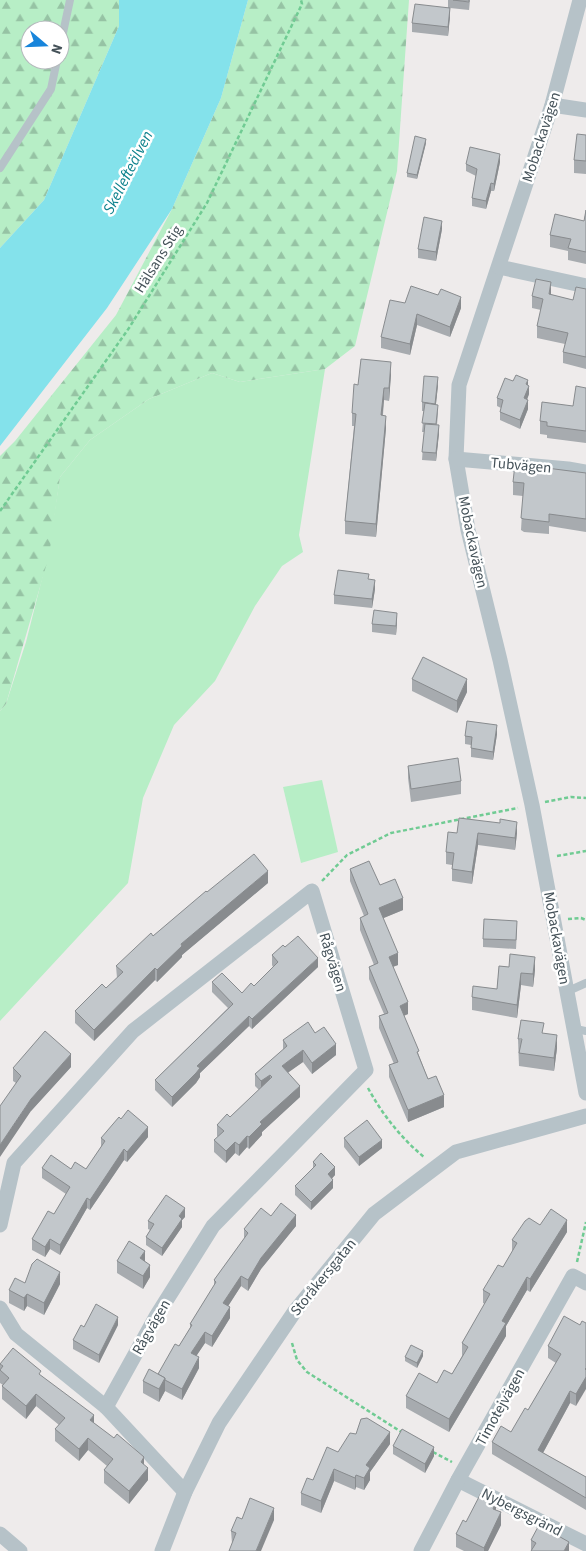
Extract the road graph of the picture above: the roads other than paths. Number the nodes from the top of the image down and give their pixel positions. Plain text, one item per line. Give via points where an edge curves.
1 (70, 0) edge
2 (580, 0) edge
3 (66, 20) edge
4 (55, 70) edge
5 (552, 106) junction
6 (586, 110) edge
7 (0, 168) edge
8 (499, 267) junction
9 (586, 286) edge
10 (456, 459) junction
11 (586, 472) edge
12 (586, 983) edge
13 (566, 992) junction
14 (581, 1030) edge
15 (586, 1093) edge
16 (586, 1116) edge
17 (0, 1224) edge
18 (580, 1280) edge
19 (0, 1308) edge
20 (106, 1407) junction
21 (461, 1475) junction
22 (185, 1492) junction
23 (0, 1534) edge
24 (586, 1544) edge
25 (20, 1551) edge
26 (162, 1551) edge
27 (421, 1551) edge

1 - 3 lane
2 - 5 street, Mobackavägen
4 - 7 lane via 51,89
5 - 6 street
5 - 8 street, Mobackavägen
8 - 9 street
8 - 10 street, Mobackavägen via 459,385
10 - 11 street, Tubvägen
10 - 13 street, Mobackavägen via 468,530 532,805
12 - 13 lane
13 - 14 street, Mobackavägen
14 - 15 street, Mobackavägen
16 - 22 street, Storåkersgatan via 456,1152 374,1214 284,1326 219,1423
17 - 20 street, Rågvägen via 14,1164 133,1032 312,891 366,1070 213,1226 157,1315
18 - 21 street, Timotejvägen
19 - 20 street via 16,1334
20 - 22 street
21 - 24 street, Nybergsgränd
21 - 27 street, Timotejvägen
22 - 26 street, Storåkersgatan
23 - 25 street

